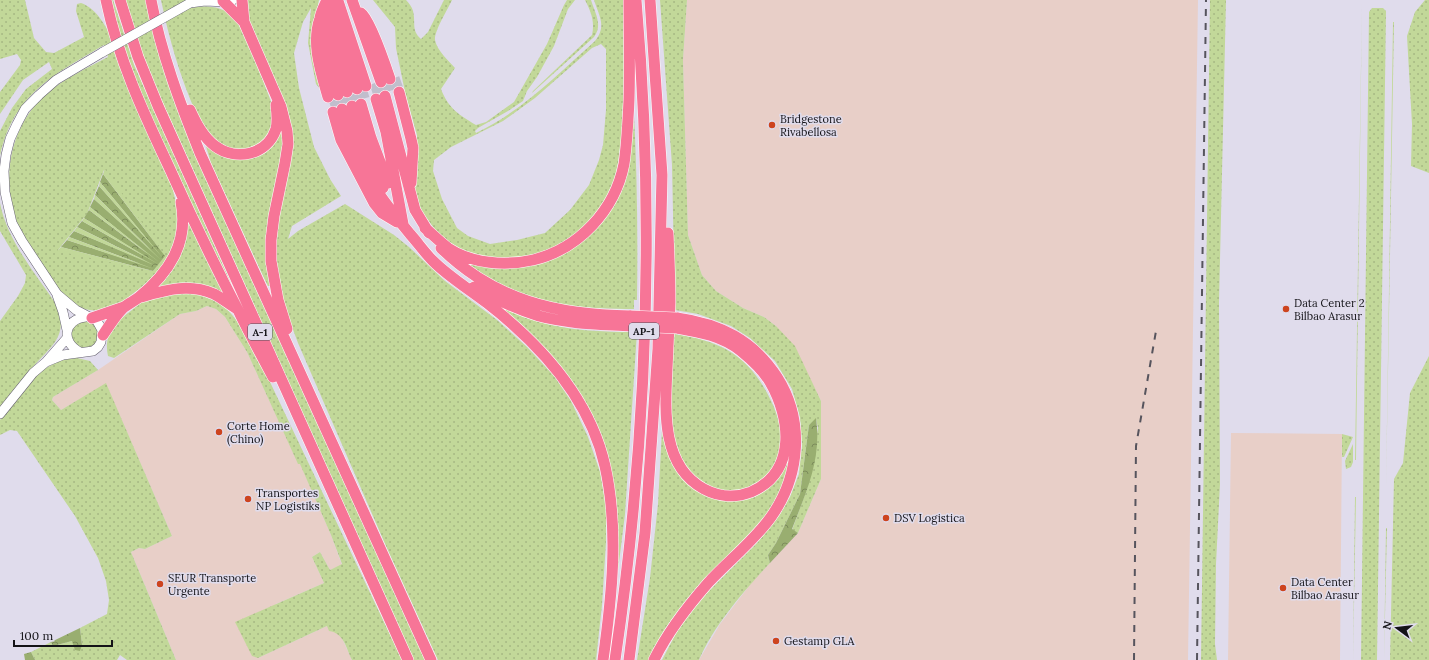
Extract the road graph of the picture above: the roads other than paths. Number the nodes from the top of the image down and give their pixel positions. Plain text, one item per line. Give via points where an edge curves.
1 (106, 0) edge
2 (120, 0) edge
3 (151, 0) edge
4 (242, 0) edge
5 (333, 0) edge
6 (629, 0) edge
7 (636, 0) edge
8 (650, 0) edge
9 (224, 1) edge
10 (191, 2) edge
11 (354, 5) edge
12 (244, 22) junction
13 (172, 79) junction
14 (361, 88) junction
15 (276, 97) junction
16 (366, 102) junction
17 (662, 175) junction
18 (178, 188) junction
19 (411, 195) junction
20 (403, 225) junction
21 (425, 228) junction
22 (442, 269) junction
23 (56, 294) junction
24 (139, 297) junction
25 (124, 307) junction
26 (237, 310) junction
27 (89, 317) junction
28 (631, 321) junction
29 (677, 323) junction
30 (67, 334) junction
31 (103, 335) junction
32 (80, 352) junction
33 (293, 356) junction
34 (46, 362) junction
35 (0, 414) edge
36 (366, 566) junction
37 (408, 660) edge
38 (431, 660) edge
39 (603, 660) edge
40 (615, 660) edge
41 (629, 660) edge
42 (654, 660) edge

1 - 18 highway via 120,52 135,92
2 - 36 highway, A-1 via 138,57 158,106
3 - 13 highway, A-1
4 - 12 highway
5 - 14 highway via 344,6
5 - 14 highway via 332,32 338,65
5 - 14 highway via 319,18 317,53
6 - 21 highway via 630,65 624,164 616,190 602,215 581,236 556,252 526,262 479,260 462,255 448,248
7 - 40 highway, AP-1 via 644,134 645,288 639,439 627,576
8 - 17 highway, AP-1
9 - 10 street
9 - 12 highway
10 - 23 street, bridge via 56,80 26,109 10,139 4,171 5,192 12,223
11 - 14 highway
11 - 14 highway via 368,22 382,56
12 - 15 highway
13 - 15 highway via 208,140 231,154 252,153 269,141 276,129
13 - 33 highway, A-1 via 200,153
15 - 33 highway via 285,118 288,144 274,216 271,261
16 - 19 highway
16 - 19 highway via 410,132 413,148
16 - 20 highway via 386,157 390,182
16 - 20 highway via 368,154 380,183
16 - 20 highway via 341,140 374,203 382,213
17 - 29 highway via 668,212 670,288 665,415 672,451 688,477 709,491 731,496 752,491 769,481 783,459 787,438 786,427 777,397 770,382 740,350
17 - 41 highway, AP-1 via 656,389 645,533
18 - 24 highway via 183,218 176,255 169,267
18 - 26 highway
19 - 21 highway via 414,210
20 - 22 highway
21 - 28 highway via 456,263 474,276 516,298 541,306
22 - 28 highway via 507,305 539,316 582,324
22 - 39 highway via 516,328 549,361 571,389 585,412 596,438 605,464 613,538 611,589
23 - 27 street
23 - 30 street
24 - 25 highway
24 - 26 highway via 166,289 189,288 214,294
25 - 27 highway
25 - 31 highway
26 - 36 highway via 291,414 345,533
27 - 30 street via 74,320
27 - 31 street via 100,325
28 - 29 highway, bridge
29 - 42 highway via 710,324 745,342 760,354 782,384 791,403 797,443 790,482 782,500 770,518 683,612
30 - 32 street via 70,344
30 - 34 street
31 - 32 street via 98,347 93,351
32 - 34 street
33 - 38 highway, A-1
34 - 35 street via 33,373
36 - 37 highway, A-1

